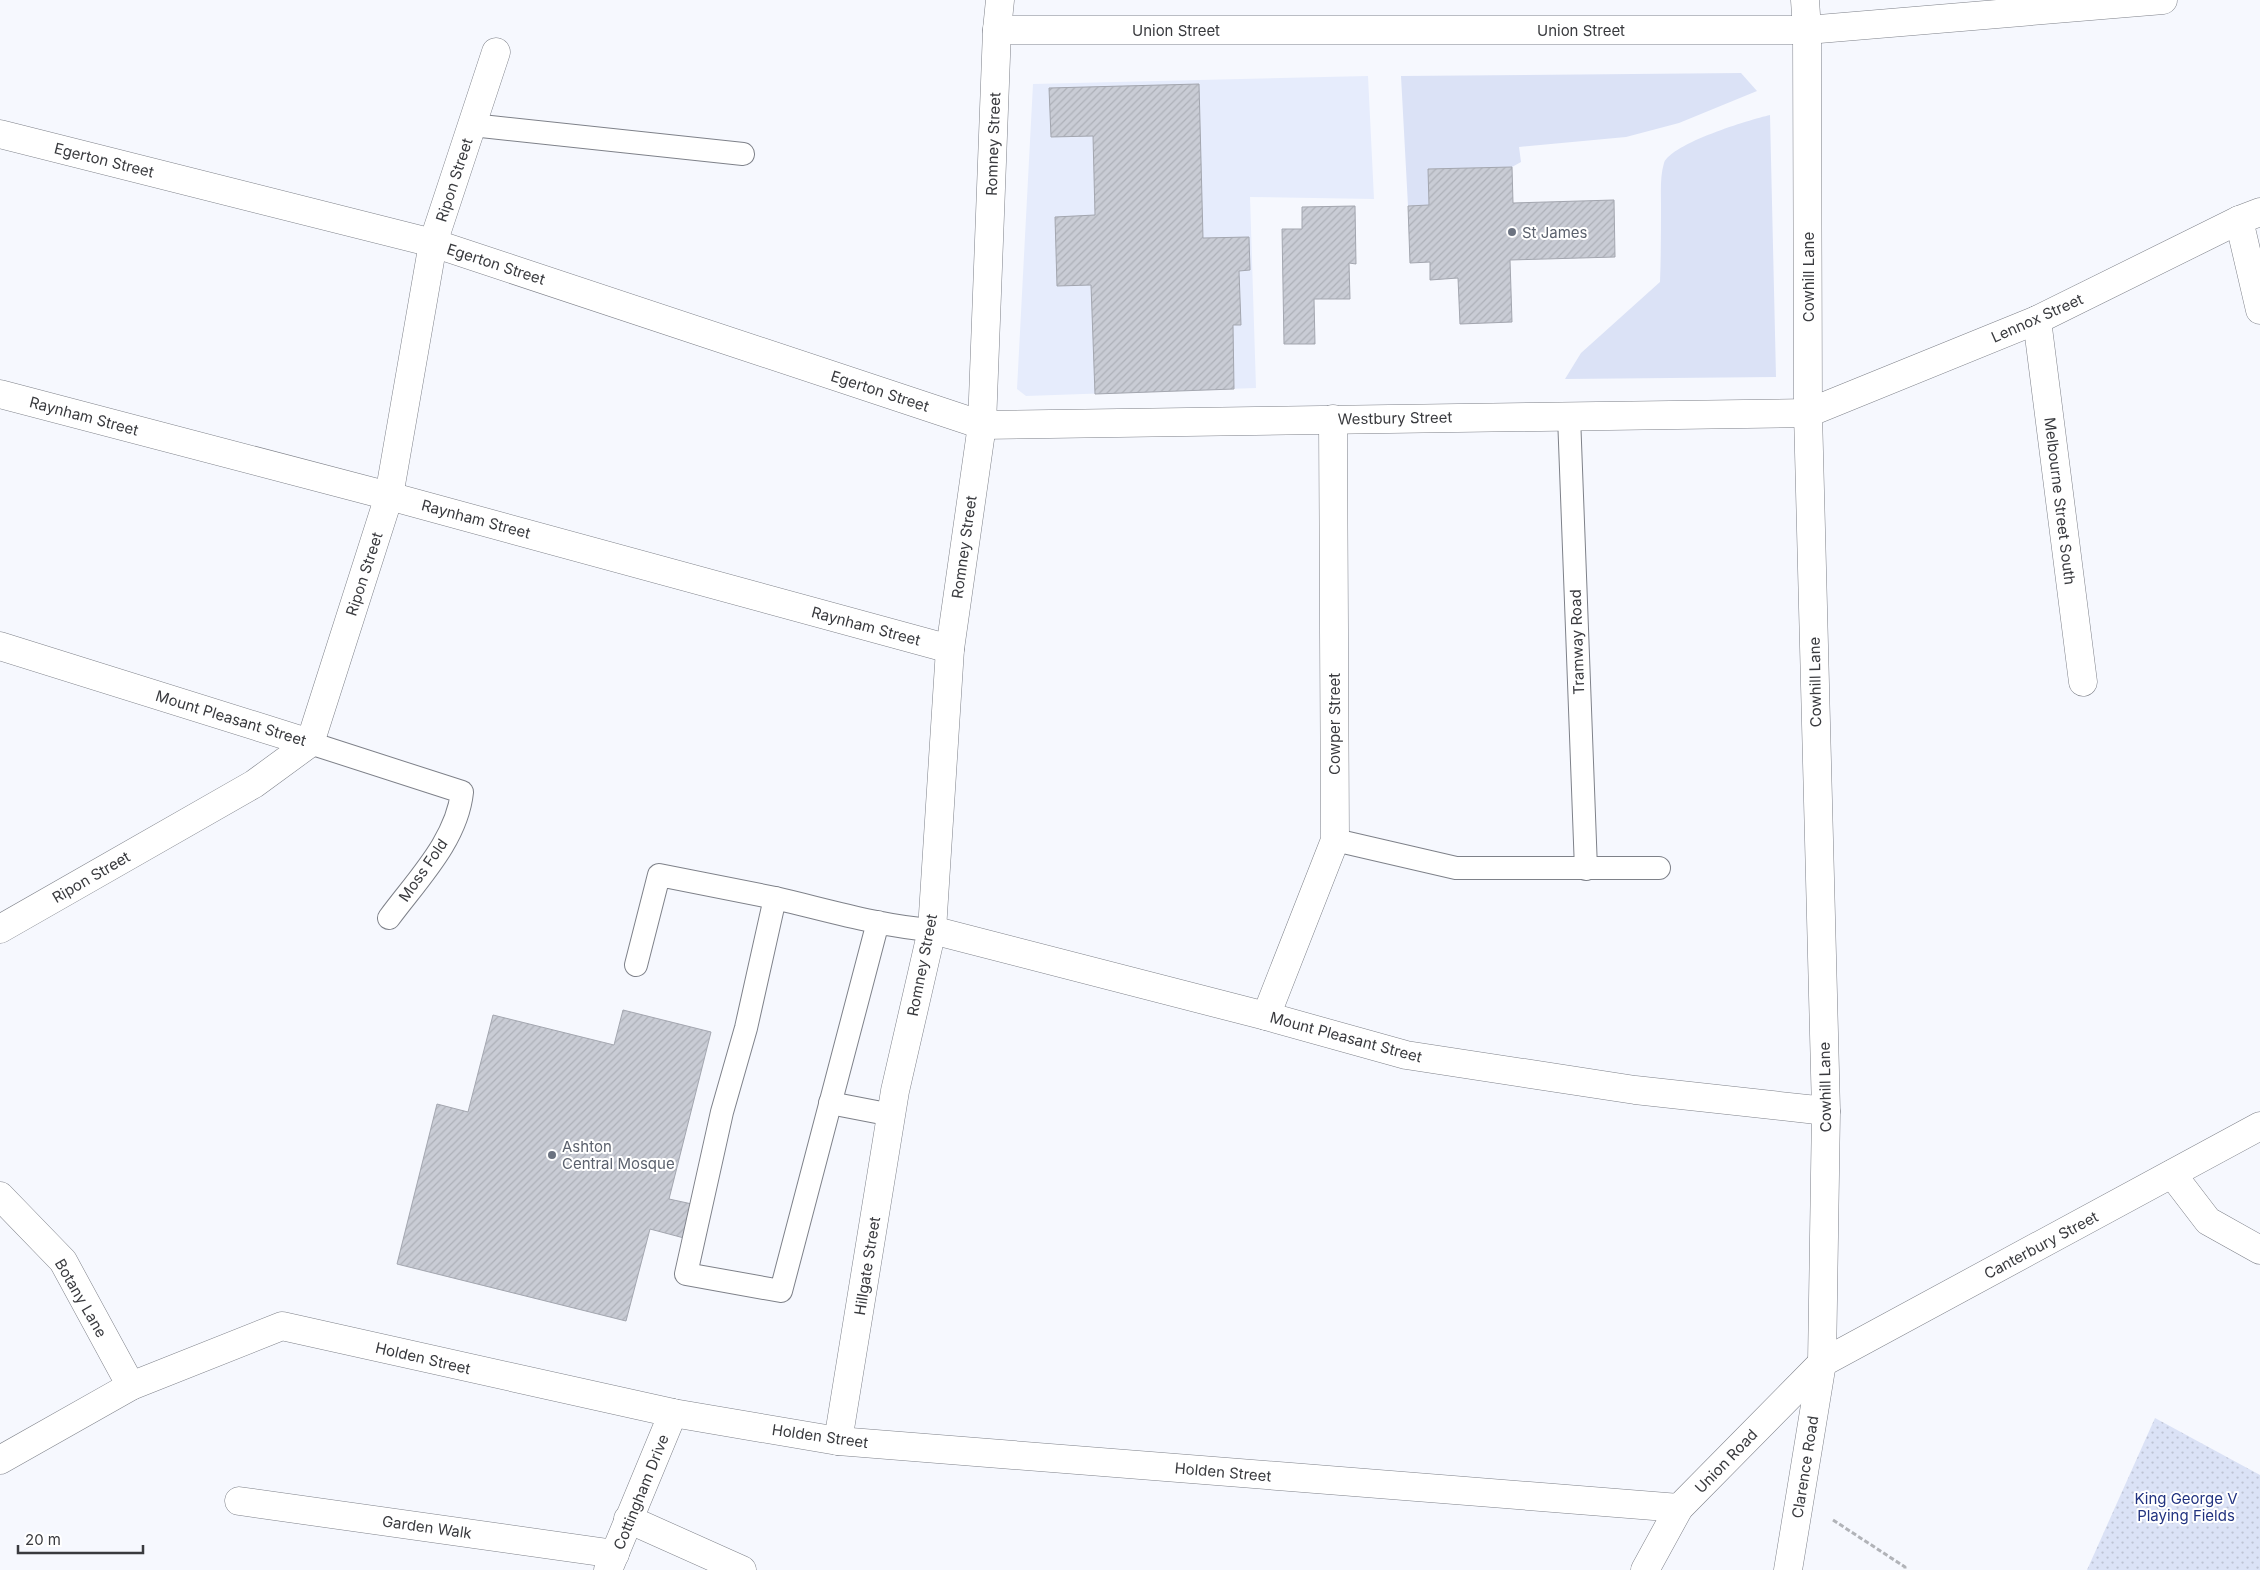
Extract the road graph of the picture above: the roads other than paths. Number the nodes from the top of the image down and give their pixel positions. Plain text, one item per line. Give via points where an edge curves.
1 (1000, 0) edge
2 (1805, 0) edge
3 (2163, 0) edge
4 (997, 30) junction
5 (1807, 30) junction
6 (496, 52) dead end
7 (472, 125) junction
8 (0, 134) edge
9 (743, 154) dead end
10 (2249, 216) edge
11 (433, 243) junction
12 (2260, 310) edge
13 (2037, 320) junction
14 (0, 394) edge
15 (1808, 412) junction
16 (1569, 416) junction
17 (1333, 419) junction
18 (982, 425) junction
19 (390, 496) junction
20 (0, 646) edge
21 (950, 649) junction
22 (2083, 682) dead end
23 (310, 743) junction
24 (462, 792) joint
25 (1335, 840) junction
26 (1659, 868) dead end
27 (1586, 869) junction
28 (775, 898) junction
29 (389, 918) dead end
30 (878, 922) junction
31 (0, 929) edge
32 (932, 930) junction
33 (636, 965) dead end
34 (1266, 1016) junction
35 (830, 1103) junction
36 (894, 1103) junction
37 (1826, 1112) junction
38 (2260, 1126) edge
39 (2172, 1174) junction
40 (0, 1196) edge
41 (2260, 1250) edge
42 (1822, 1363) junction
43 (131, 1386) junction
44 (673, 1413) junction
45 (838, 1441) junction
46 (0, 1460) edge
47 (239, 1501) dead end
48 (1679, 1508) junction
49 (628, 1519) junction
50 (611, 1562) edge
51 (742, 1570) edge
52 (1645, 1570) edge
53 (1788, 1570) edge

1 - 4 street, Romney Street
2 - 5 street, Cowhill Lane
3 - 5 street, Union Street
4 - 5 street, Union Street
4 - 18 street, Romney Street
5 - 15 street, Cowhill Lane
6 - 7 street, Ripon Street
7 - 9 lane
7 - 11 street, Ripon Street
8 - 11 street, Egerton Street
10 - 12 street
10 - 13 street, Lennox Street
11 - 18 street, Egerton Street
11 - 19 street, Ripon Street
13 - 15 street, Lennox Street
13 - 22 street, Melbourne Street South
14 - 19 street, Raynham Street
15 - 16 street, Westbury Street
15 - 37 street, Cowhill Lane
16 - 17 street, Westbury Street
16 - 27 lane, Tramway Road
17 - 18 street, Westbury Street
17 - 25 street, Cowper Street
18 - 21 street, Romney Street
19 - 21 street, Raynham Street
19 - 23 street, Ripon Street
20 - 23 street, Mount Pleasant Street
21 - 32 street, Romney Street
23 - 24 lane, Mount Pleasant Street
23 - 31 street, Ripon Street via 254,784
24 - 29 lane, Moss Fold via 460,810 442,848
25 - 27 lane via 1456,868
25 - 34 street, Cowper Street
26 - 27 lane
28 - 30 lane
28 - 33 lane via 659,875
28 - 35 lane via 686,1274 781,1291
30 - 32 lane via 898,928
30 - 35 lane
32 - 34 street, Mount Pleasant Street
32 - 36 street, Romney Street
34 - 37 street, Mount Pleasant Street via 1406,1055 1635,1090
35 - 36 lane
36 - 45 street, Hillgate Street
37 - 42 street, Cowhill Lane
38 - 39 street, Canterbury Street
39 - 41 street via 2208,1221
39 - 42 street, Canterbury Street
40 - 43 street, Botany Lane via 63,1261
42 - 48 street, Union Road
42 - 53 street, Clarence Road
43 - 44 street, Holden Street via 282,1326
43 - 46 street, Holden Street
44 - 45 street, Holden Street
44 - 49 street, Cottingham Drive
45 - 48 street, Holden Street
47 - 50 street, Garden Walk
48 - 52 street, Union Road
49 - 50 street, Cottingham Drive
49 - 51 street

